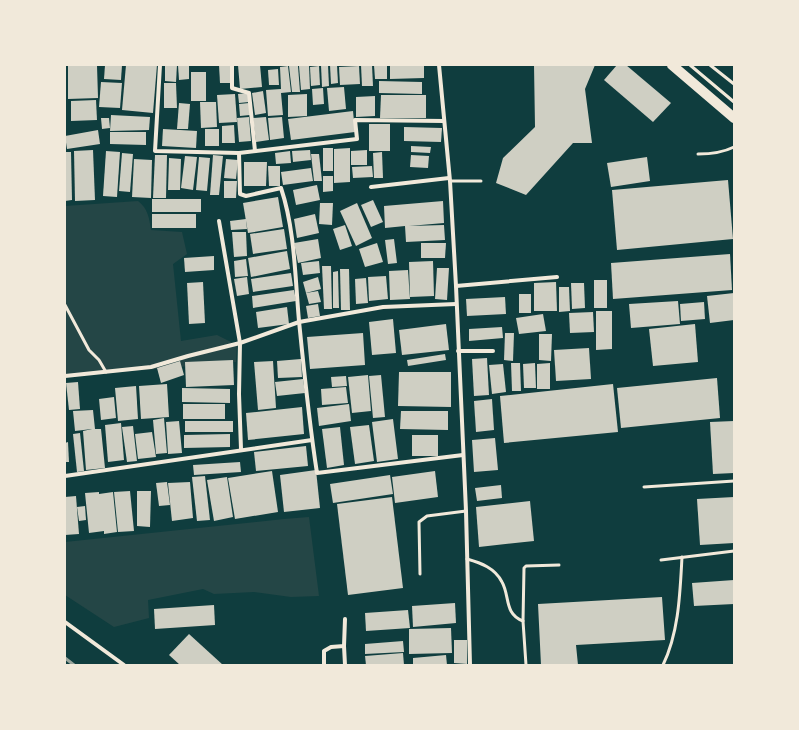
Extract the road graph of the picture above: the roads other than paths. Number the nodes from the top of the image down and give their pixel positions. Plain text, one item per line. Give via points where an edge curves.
1 (160, 65) edge
2 (232, 65) edge
3 (439, 65) edge
4 (672, 65) edge
5 (690, 65) edge
6 (710, 65) edge
7 (734, 84) edge
8 (734, 102) edge
9 (734, 118) edge
10 (444, 120) junction
11 (734, 147) edge
12 (255, 151) junction
13 (239, 153) junction
14 (698, 154) dead end
15 (449, 179) junction
16 (481, 181) dead end
17 (372, 187) dead end
18 (219, 220) dead end
19 (557, 277) dead end
20 (456, 286) junction
21 (456, 304) junction
22 (65, 305) edge
23 (299, 322) junction
24 (240, 343) junction
25 (492, 350) dead end
26 (458, 351) junction
27 (106, 372) junction
28 (65, 376) edge
29 (312, 440) junction
30 (241, 449) junction
31 (463, 455) junction
32 (65, 476) edge
33 (734, 481) edge
34 (644, 487) dead end
35 (466, 510) junction
36 (734, 551) edge
37 (682, 557) junction
38 (467, 559) junction
39 (662, 560) dead end
40 (560, 565) dead end
41 (420, 574) dead end
42 (345, 619) dead end
43 (523, 621) junction
44 (65, 622) edge
45 (344, 646) junction
46 (124, 665) edge
47 (324, 665) edge
48 (344, 665) edge
49 (470, 665) edge
50 (526, 665) edge
51 (663, 665) edge

1 - 13 street via 155,151
2 - 12 street via 232,88 249,93
3 - 10 street
4 - 9 main road
5 - 8 lane
6 - 7 lane
10 - 12 street via 355,120 358,139
10 - 15 street
11 - 14 lane via 715,154
12 - 13 street
13 - 23 street via 240,194 246,196 282,188 296,270
15 - 16 lane
15 - 17 street
15 - 20 street
18 - 24 street
19 - 20 street
20 - 21 street
21 - 23 street via 383,307
21 - 26 street
22 - 27 lane via 89,350
23 - 24 street
23 - 29 street
24 - 27 street via 151,367
24 - 30 street
25 - 26 street
26 - 31 street
27 - 28 street
29 - 30 street
29 - 31 street via 317,473
30 - 32 street
31 - 35 street
33 - 34 lane
35 - 38 street
35 - 41 lane via 427,516 419,522
36 - 37 lane
37 - 39 lane
37 - 51 lane via 680,594 671,649
38 - 43 lane via 491,569 503,582 512,614
38 - 49 street
40 - 43 lane via 524,568
42 - 45 street
43 - 50 lane
44 - 46 street
45 - 47 street via 331,647 324,651
45 - 48 street

